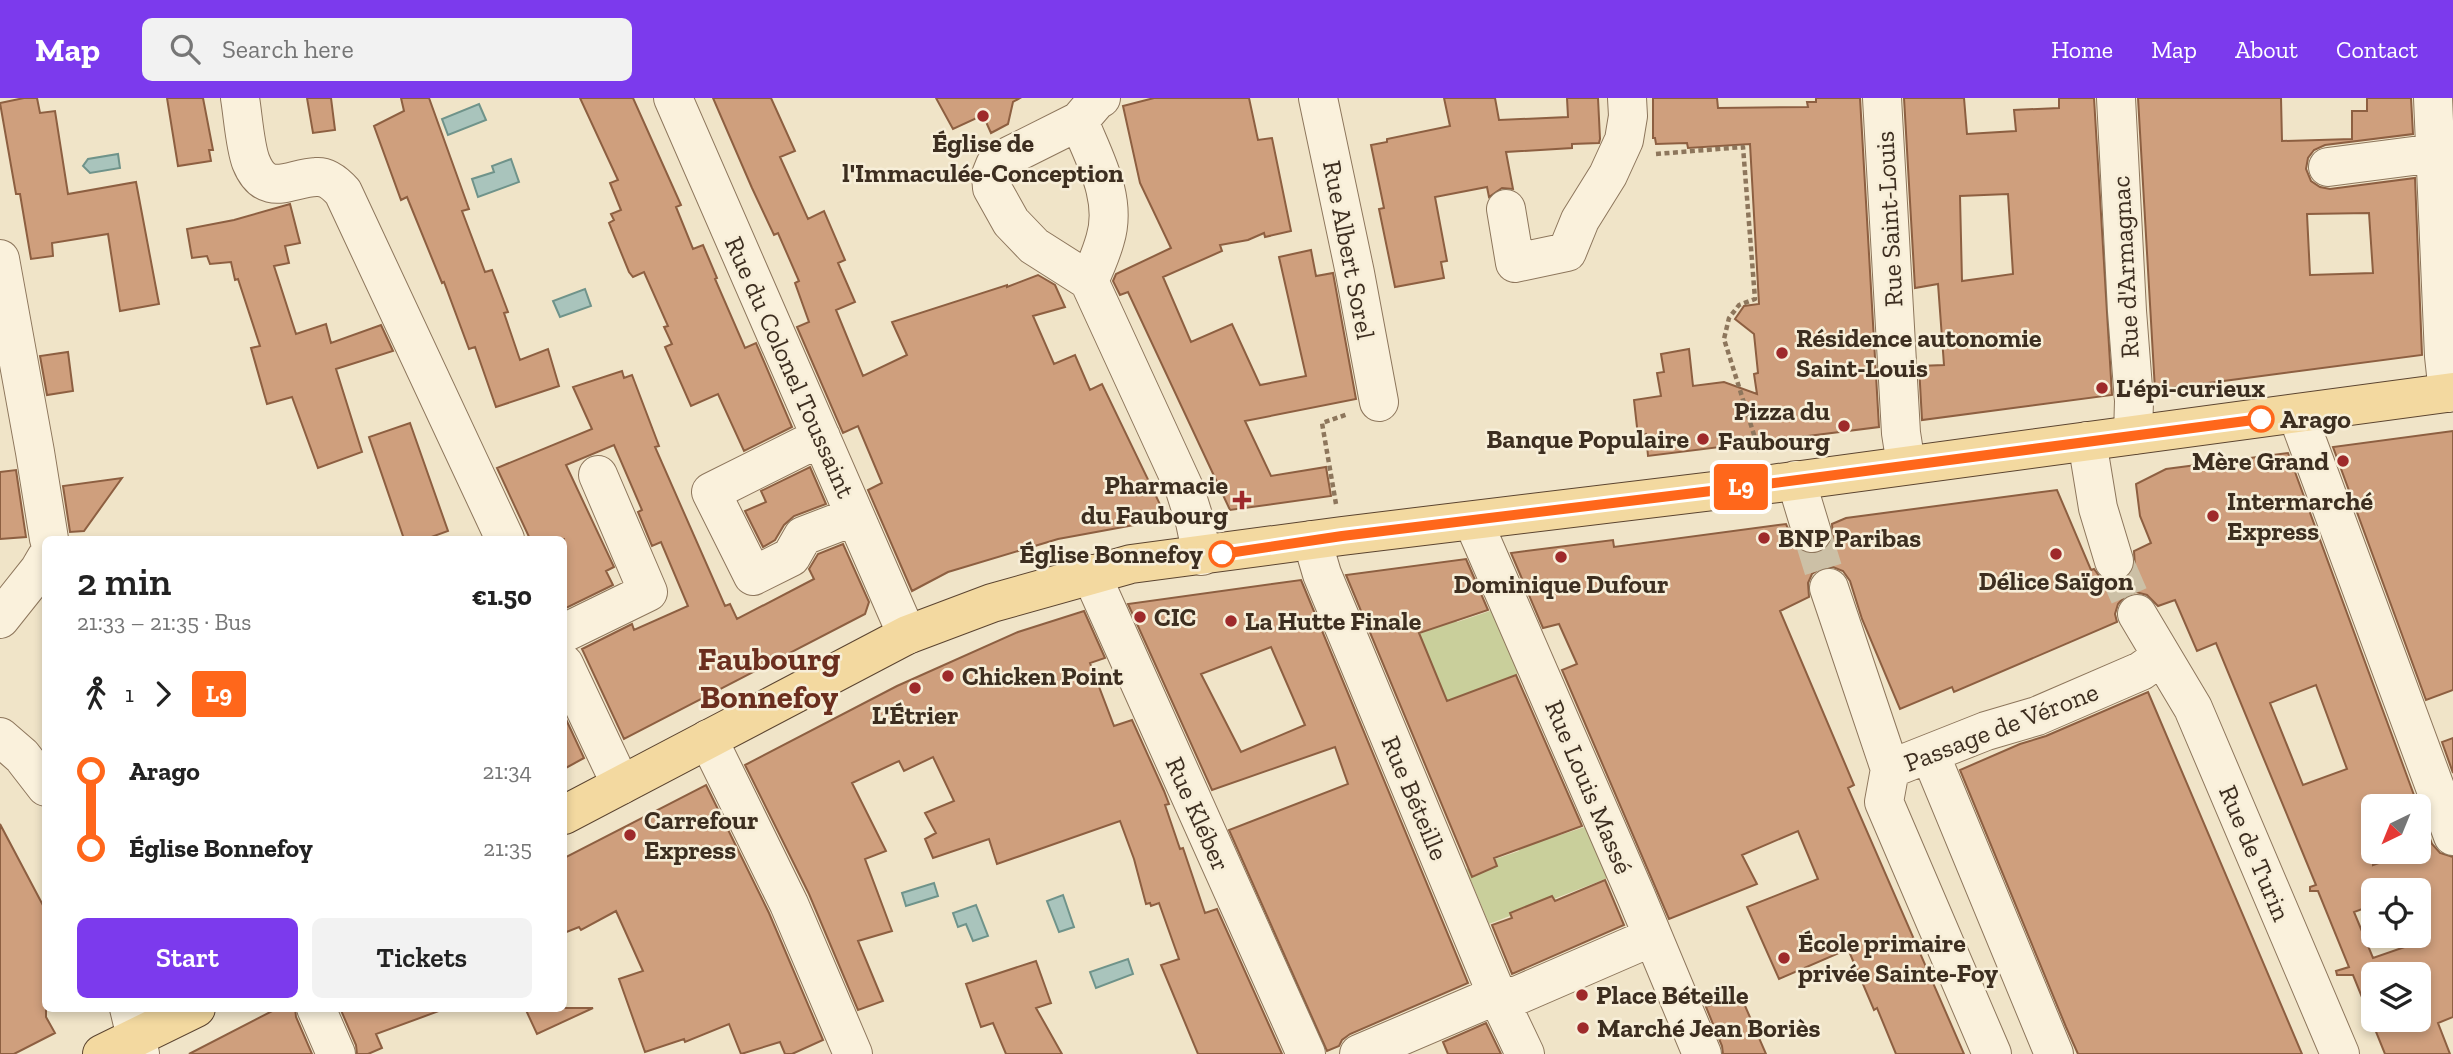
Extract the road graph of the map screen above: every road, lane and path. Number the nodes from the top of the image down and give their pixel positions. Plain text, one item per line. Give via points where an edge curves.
1 (240, 98) edge
2 (673, 98) edge
3 (1318, 98) edge
4 (1627, 98) edge
5 (1882, 98) edge
6 (2116, 98) edge
7 (2433, 98) edge
8 (1090, 110) edge
9 (1624, 141) junction
10 (2436, 153) junction
11 (2328, 167) dead end
12 (1506, 209) dead end
13 (0, 259) edge
14 (1089, 281) junction
15 (2451, 392) edge
16 (1379, 402) joint
17 (2297, 414) junction
18 (2133, 435) junction
19 (821, 437) junction
20 (2087, 441) junction
21 (1906, 464) junction
22 (598, 475) dead end
23 (1784, 482) junction
24 (855, 516) junction
25 (1473, 522) junction
26 (1812, 533) tunnel mouth
27 (49, 536) edge
28 (504, 536) edge
29 (1327, 538) junction
30 (1202, 556) junction
31 (2114, 561) tunnel mouth
32 (42, 565) edge
33 (1091, 574) junction
34 (1829, 588) tunnel mouth
35 (2137, 614) tunnel mouth
36 (0, 620) edge
37 (567, 632) edge
38 (907, 635) junction
39 (2162, 656) junction
40 (567, 670) edge
41 (0, 737) edge
42 (708, 738) junction
43 (1930, 754) junction
44 (1890, 769) junction
45 (42, 782) edge
46 (621, 785) junction
47 (567, 813) edge
48 (2453, 836) edge
49 (1652, 937) junction
50 (1497, 995) junction
51 (187, 1012) edge
52 (318, 1012) edge
53 (126, 1039) edge
54 (336, 1054) edge
55 (853, 1054) edge
56 (1306, 1054) edge
57 (1359, 1054) edge
58 (1525, 1054) edge
59 (1702, 1054) edge
60 (1992, 1054) edge
61 (2054, 1054) edge
62 (2340, 1054) edge

1 - 28 street via 251,163 263,179 277,186 318,176 333,181 343,192
2 - 19 street, Rue du Colonel Toussaint
3 - 16 street, Rue Albert Sorel
4 - 9 street
5 - 21 street, Rue Saint-Louis
6 - 18 street, Rue d'Armagnac
7 - 10 street
8 - 14 street via 1108,205 1106,238
8 - 14 street via 995,165 991,175 992,188 1011,222 1034,246
9 - 12 street via 1567,252 1515,263
9 - 23 path via 1644,154 1743,147 1755,299 1740,305 1729,318 1724,339 1750,428
10 - 11 street
10 - 15 street via 2444,356
13 - 27 street
14 - 30 street via 1185,490
15 - 17 main road
16 - 29 path via 1322,423
17 - 18 main road
17 - 48 street
18 - 20 main road
19 - 24 street, Rue du Colonel Toussaint
19 - 24 street via 711,492 753,576 791,557 803,536
20 - 21 main road
20 - 31 street via 2098,508
21 - 23 main road
22 - 37 street via 648,592
23 - 25 main road
23 - 26 street
24 - 38 street, Rue du Colonel Toussaint
25 - 29 main road
25 - 49 street, Rue Louis Massé
29 - 30 main road
29 - 50 street, Rue Béteille via 1322,574
30 - 33 main road
32 - 36 street
33 - 38 main road via 992,603
33 - 56 street, Rue Kléber
34 - 44 street, Passage de Vérone
35 - 39 street
38 - 42 main road
39 - 43 street, Passage de Vérone via 2140,671 2036,716
39 - 62 street, Rue de Turin via 2193,708
40 - 46 street
41 - 45 street
42 - 46 main road
42 - 55 street via 789,904
43 - 44 street, Passage de Vérone
43 - 61 street
44 - 60 street via 1884,802
46 - 47 main road
49 - 50 street via 1516,996
49 - 59 street, Rue Louis Massé
50 - 57 street
50 - 58 street, Rue Béteille
51 - 53 main road
52 - 54 street

